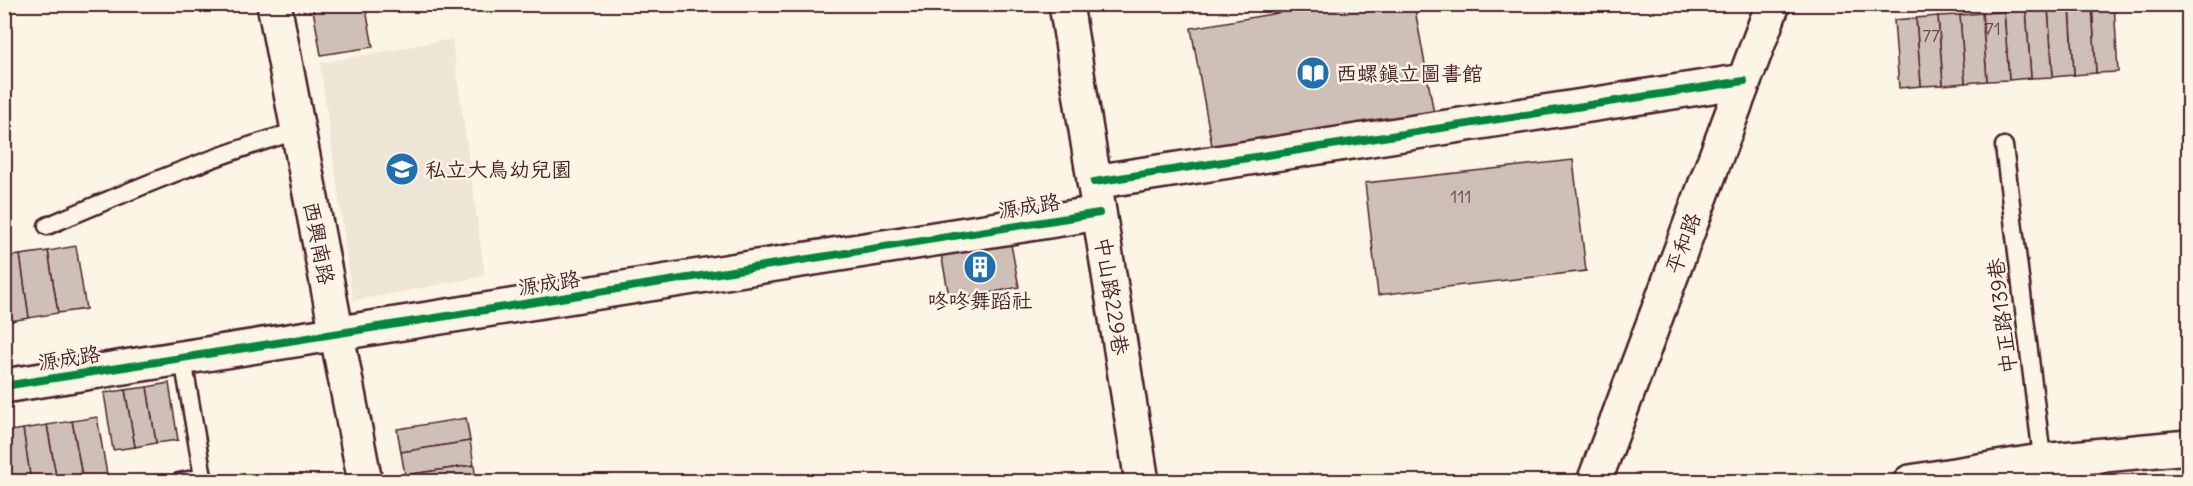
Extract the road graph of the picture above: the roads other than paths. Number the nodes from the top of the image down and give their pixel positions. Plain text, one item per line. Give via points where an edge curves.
1 (274, 4) edge
2 (1066, 4) edge
3 (1773, 4) edge
4 (1744, 81) junction
5 (297, 131) junction
6 (2004, 146) dead end
7 (1094, 182) junction
8 (1099, 213) junction
9 (47, 226) dead end
10 (337, 334) junction
11 (183, 358) junction
12 (4, 386) edge
13 (2188, 447) edge
14 (2043, 471) edge
15 (179, 482) edge
16 (365, 482) edge
17 (1142, 482) edge
18 (1594, 482) edge
19 (1910, 482) edge

1 - 5 street, 西興南路
2 - 7 street, 中山路229巷
3 - 4 street, 平和路
4 - 7 street
4 - 18 street, 平和路
5 - 9 lane via 161,178
5 - 10 street, 西興南路
6 - 14 lane, 中正路139巷
7 - 8 street, 中山路229巷
8 - 10 street, 源成路
8 - 17 street, 中山路229巷
10 - 11 street, 源成路
10 - 16 street, 西興南路
11 - 12 street, 源成路
11 - 15 lane via 203,477
13 - 14 street
14 - 19 street

